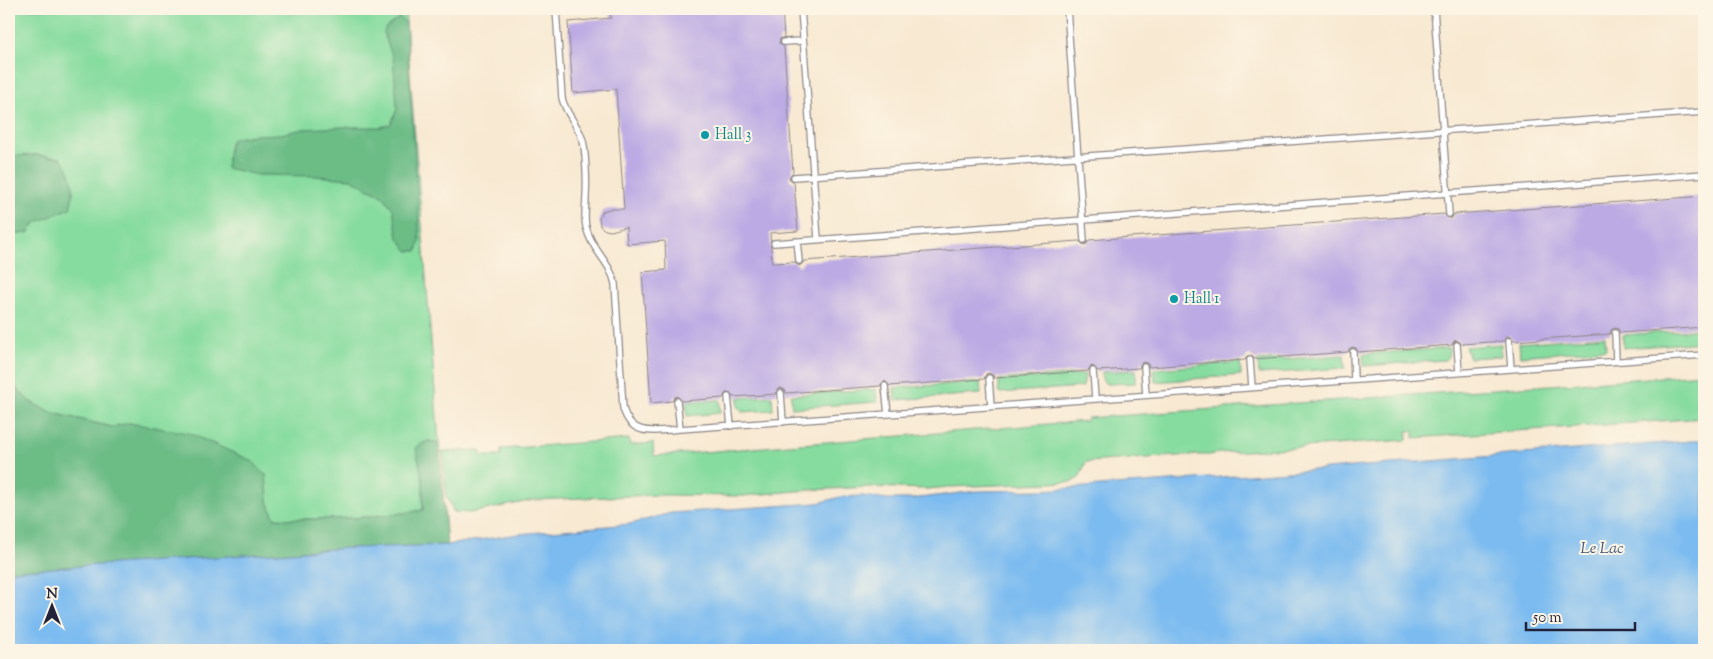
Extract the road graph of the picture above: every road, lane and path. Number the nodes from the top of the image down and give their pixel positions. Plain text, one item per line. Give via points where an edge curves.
1 (556, 9) edge
2 (801, 9) edge
3 (1068, 9) edge
4 (1434, 9) edge
5 (803, 41) junction
6 (784, 42) dead end
7 (1704, 112) edge
8 (1442, 130) junction
9 (1078, 155) junction
10 (1704, 174) edge
11 (813, 175) junction
12 (794, 177) dead end
13 (1447, 193) junction
14 (1449, 214) dead end
15 (1083, 220) junction
16 (818, 239) junction
17 (1084, 240) dead end
18 (797, 241) junction
19 (774, 243) dead end
20 (799, 261) dead end
21 (1614, 333) dead end
22 (1509, 341) dead end
23 (1457, 345) dead end
24 (1353, 352) dead end
25 (1704, 355) edge
26 (1250, 360) dead end
27 (1616, 361) junction
28 (1144, 367) dead end
29 (1511, 368) junction
30 (1093, 371) dead end
31 (1459, 372) junction
32 (989, 378) dead end
33 (1354, 380) junction
34 (886, 386) dead end
35 (1252, 387) junction
36 (780, 393) dead end
37 (1146, 395) junction
38 (728, 397) dead end
39 (1095, 398) junction
40 (678, 401) dead end
41 (991, 406) junction
42 (888, 414) junction
43 (783, 422) junction
44 (731, 426) junction
45 (680, 429) junction

1 - 45 lane via 562,98 584,146 586,230 612,272 615,284 625,415 644,431
2 - 5 lane
3 - 9 lane
4 - 8 lane
5 - 6 lane
5 - 11 lane
7 - 8 lane
8 - 9 lane
8 - 13 lane
9 - 11 lane
9 - 15 lane
10 - 13 lane
11 - 12 lane
11 - 16 lane
13 - 14 lane
13 - 15 lane
15 - 16 lane
15 - 17 lane
16 - 18 lane
18 - 19 lane
18 - 20 lane
21 - 27 lane
22 - 29 lane
23 - 31 lane
24 - 33 lane
25 - 27 lane
26 - 35 lane
27 - 29 lane
28 - 37 lane
29 - 31 lane
30 - 39 lane
31 - 33 lane
32 - 41 lane
33 - 35 lane
34 - 42 lane
35 - 37 lane
36 - 43 lane
37 - 39 lane
38 - 44 lane
39 - 41 lane
40 - 45 lane
41 - 42 lane
42 - 43 lane
43 - 44 lane
44 - 45 lane

